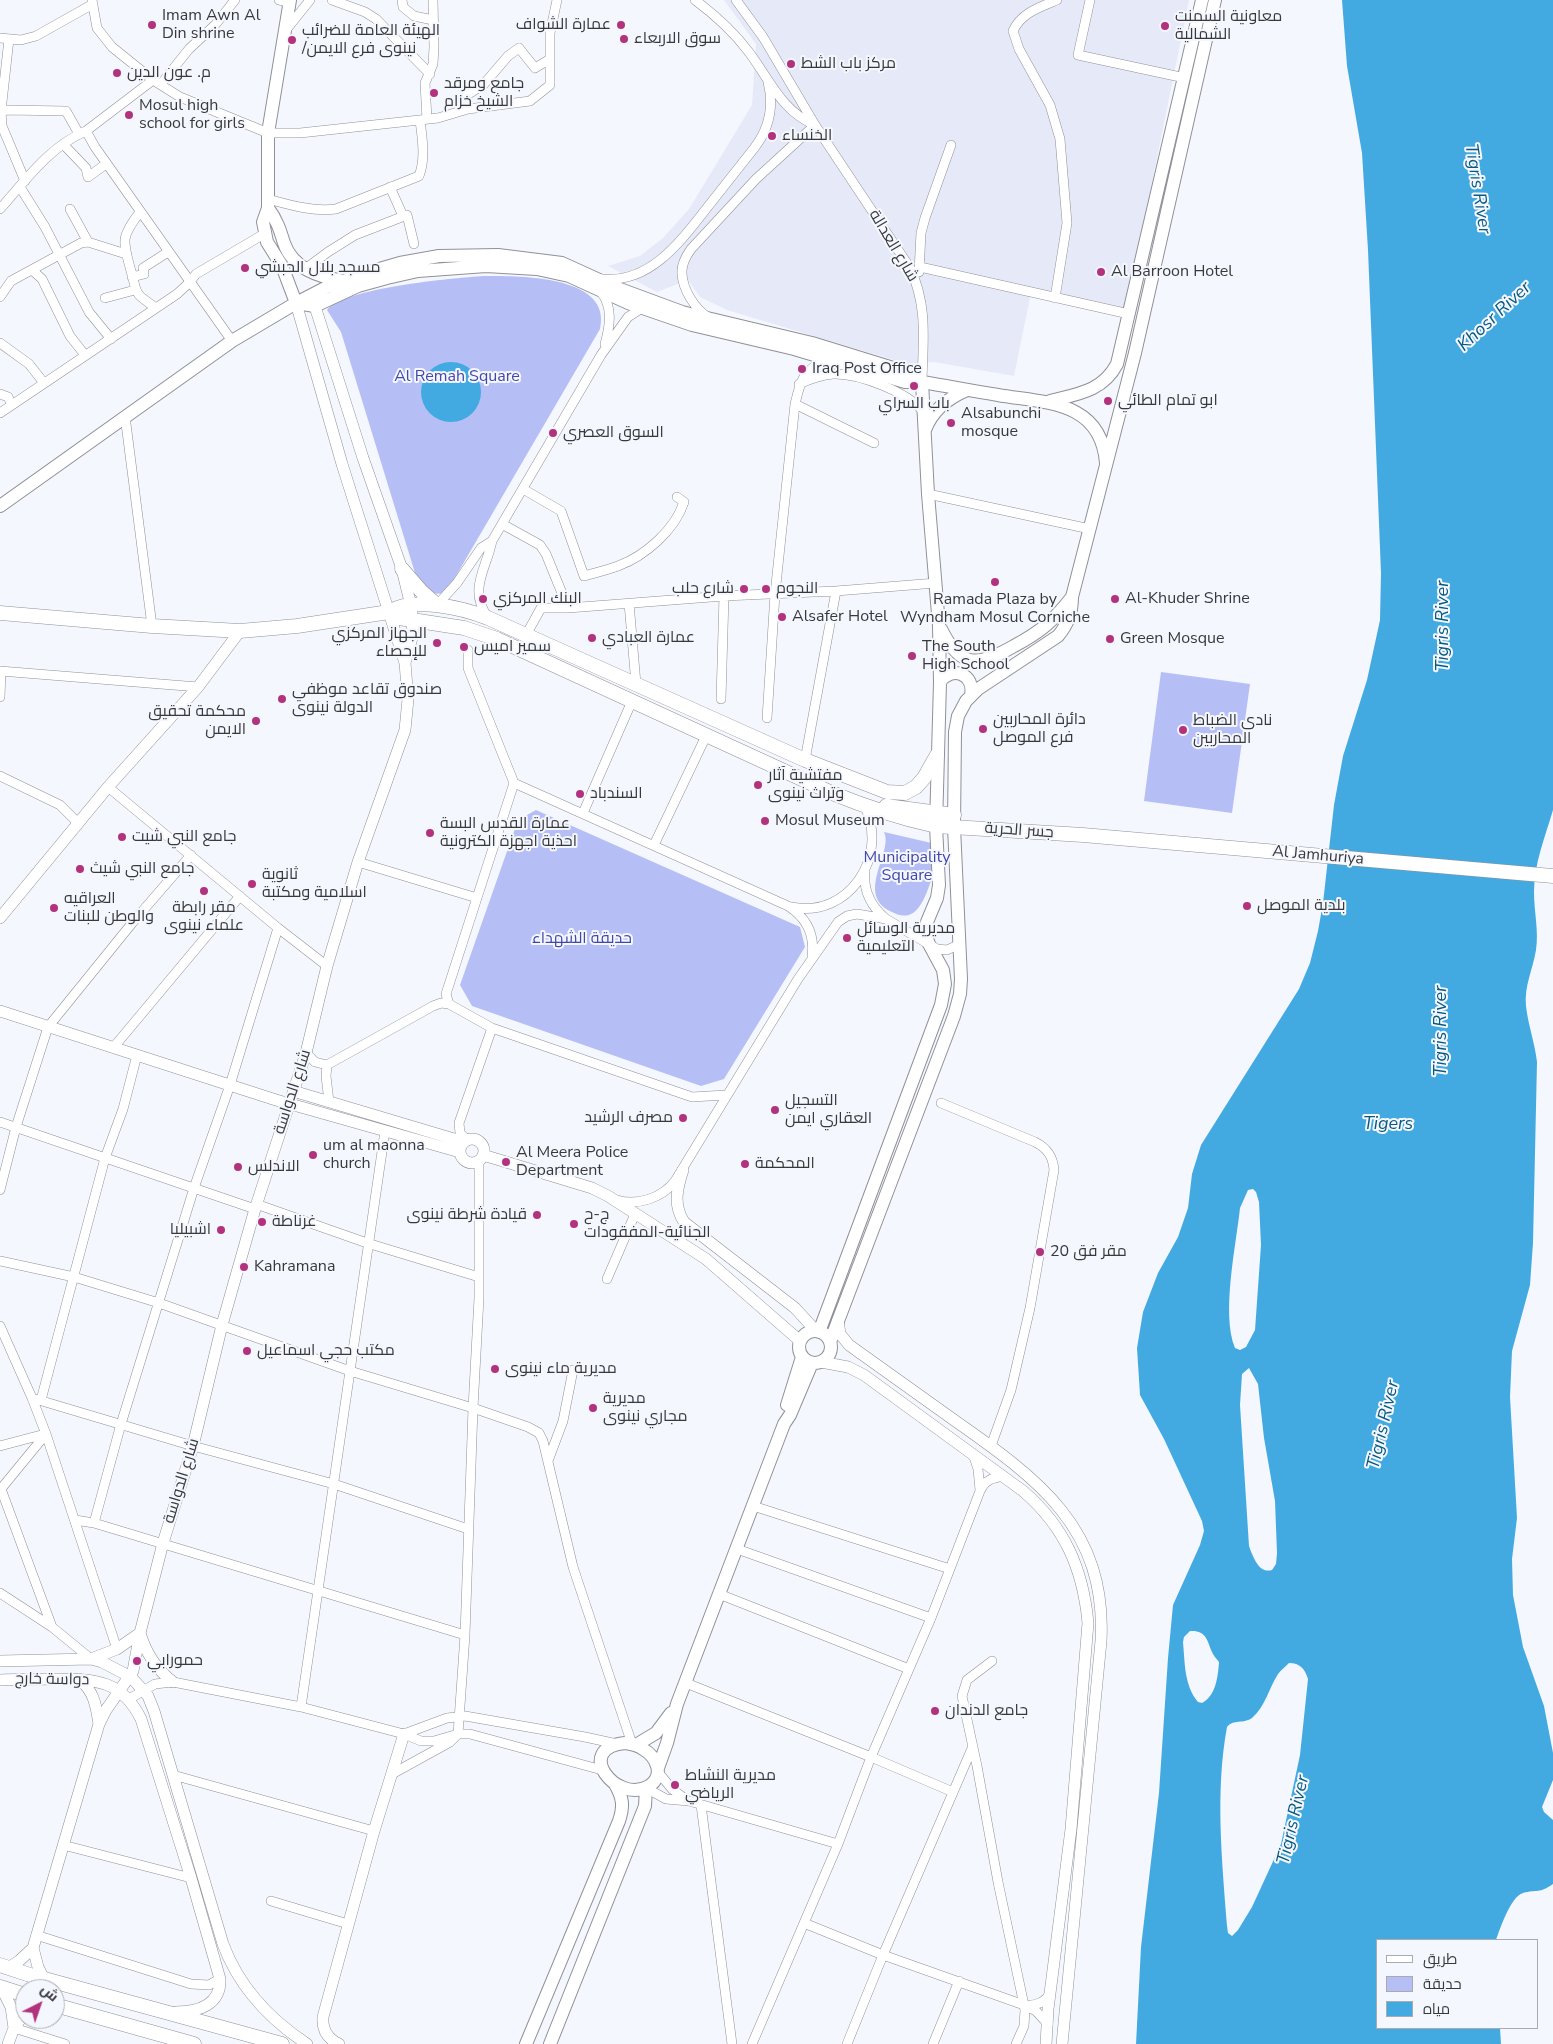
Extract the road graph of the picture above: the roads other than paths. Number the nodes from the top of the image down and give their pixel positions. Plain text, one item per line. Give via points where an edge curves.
1 (235, 0) edge
2 (310, 0) edge
3 (332, 0) edge
4 (402, 0) edge
5 (433, 0) edge
6 (557, 0) edge
7 (736, 0) edge
8 (1057, 0) edge
9 (1090, 0) edge
10 (1202, 0) edge
11 (1215, 0) edge
12 (286, 1) edge
13 (697, 1) edge
14 (92, 2) edge
15 (434, 20) junction
16 (285, 32) junction
17 (4, 38) edge
18 (550, 59) junction
19 (430, 74) junction
20 (1185, 78) junction
21 (157, 82) junction
22 (768, 82) junction
23 (467, 95) dead end
24 (0, 112) edge
25 (423, 120) junction
26 (815, 125) junction
27 (82, 132) junction
28 (268, 133) junction
29 (63, 144) junction
30 (951, 145) dead end
31 (106, 164) junction
32 (23, 184) junction
33 (390, 187) junction
34 (268, 204) junction
35 (0, 210) edge
36 (70, 210) dead end
37 (140, 212) junction
38 (403, 216) junction
39 (264, 234) junction
40 (88, 242) junction
41 (414, 244) dead end
42 (168, 252) junction
43 (126, 254) junction
44 (60, 255) junction
45 (920, 266) junction
46 (305, 269) junction
47 (32, 270) junction
48 (132, 277) junction
49 (594, 277) junction
50 (344, 281) junction
51 (189, 283) junction
52 (918, 288) junction
53 (135, 290) junction
54 (599, 290) junction
55 (0, 297) edge
56 (105, 298) dead end
57 (1055, 298) junction
58 (313, 300) junction
59 (296, 303) junction
60 (156, 308) junction
61 (642, 308) junction
62 (1130, 314) junction
63 (715, 320) junction
64 (111, 339) junction
65 (0, 342) edge
66 (232, 342) junction
67 (1121, 351) junction
68 (1135, 353) junction
69 (601, 355) junction
70 (85, 356) junction
71 (827, 358) junction
72 (922, 382) junction
73 (44, 383) junction
74 (800, 384) junction
75 (967, 390) junction
76 (0, 394) edge
77 (1048, 402) junction
78 (12, 404) junction
79 (795, 404) junction
80 (924, 412) junction
81 (0, 413) edge
82 (125, 416) junction
83 (925, 432) junction
84 (874, 443) dead end
85 (1106, 468) junction
86 (523, 489) junction
87 (928, 494) junction
88 (677, 497) dead end
89 (0, 506) edge
90 (502, 524) junction
91 (1090, 529) junction
92 (492, 541) junction
93 (402, 569) junction
94 (936, 583) junction
95 (836, 591) junction
96 (775, 594) junction
97 (724, 596) junction
98 (1072, 597) junction
99 (628, 603) junction
100 (437, 605) junction
101 (568, 608) junction
102 (389, 612) junction
103 (0, 613) edge
104 (412, 613) junction
105 (488, 618) junction
106 (152, 626) junction
107 (939, 626) junction
108 (240, 631) junction
109 (526, 635) junction
110 (468, 650) dead end
111 (405, 663) junction
112 (0, 671) edge
113 (940, 682) junction
114 (636, 684) junction
115 (198, 687) junction
116 (972, 695) junction
117 (0, 697) edge
118 (721, 699) dead end
119 (632, 702) junction
120 (767, 718) dead end
121 (706, 736) junction
122 (937, 755) junction
123 (805, 760) junction
124 (0, 776) edge
125 (514, 783) junction
126 (108, 787) junction
127 (870, 808) junction
128 (583, 813) junction
129 (936, 819) junction
130 (954, 821) junction
131 (78, 823) junction
132 (1084, 835) joint
133 (654, 846) junction
134 (191, 856) junction
135 (358, 862) junction
136 (865, 868) junction
137 (1553, 876) edge
138 (240, 896) junction
139 (477, 898) junction
140 (788, 906) junction
141 (0, 918) edge
142 (886, 919) junction
143 (278, 928) junction
144 (929, 944) junction
145 (960, 944) junction
146 (812, 958) junction
147 (327, 966) junction
148 (449, 1004) junction
149 (0, 1011) edge
150 (48, 1026) junction
151 (492, 1028) junction
152 (113, 1048) junction
153 (306, 1052) junction
154 (138, 1055) junction
155 (327, 1065) junction
156 (230, 1085) junction
157 (293, 1091) junction
158 (726, 1095) junction
159 (329, 1102) junction
160 (941, 1103) dead end
161 (289, 1104) junction
162 (0, 1122) edge
163 (16, 1127) junction
164 (385, 1131) junction
165 (463, 1145) junction
166 (106, 1158) junction
167 (481, 1158) junction
168 (683, 1170) junction
169 (194, 1188) junction
170 (0, 1190) edge
171 (608, 1196) junction
172 (256, 1207) junction
173 (635, 1214) junction
174 (367, 1243) junction
175 (0, 1261) edge
176 (74, 1277) junction
177 (479, 1277) junction
178 (607, 1279) dead end
179 (160, 1303) junction
180 (839, 1318) junction
181 (222, 1325) junction
182 (0, 1326) edge
183 (817, 1332) junction
184 (800, 1341) junction
185 (830, 1342) junction
186 (812, 1361) junction
187 (573, 1370) dead end
188 (350, 1371) junction
189 (909, 1388) junction
190 (37, 1399) junction
191 (901, 1400) junction
192 (473, 1408) junction
193 (121, 1424) junction
194 (46, 1434) junction
195 (0, 1446) edge
196 (193, 1446) junction
197 (991, 1446) junction
198 (972, 1453) junction
199 (548, 1461) junction
200 (1004, 1476) junction
201 (1033, 1479) junction
202 (334, 1484) junction
203 (0, 1489) edge
204 (980, 1490) junction
205 (1023, 1491) junction
206 (753, 1506) junction
207 (75, 1520) junction
208 (94, 1523) junction
209 (468, 1529) junction
210 (163, 1544) junction
211 (737, 1550) junction
212 (950, 1570) junction
213 (317, 1591) junction
214 (0, 1593) edge
215 (719, 1594) junction
216 (931, 1618) junction
217 (52, 1627) junction
218 (140, 1633) junction
219 (465, 1635) junction
220 (117, 1649) junction
221 (91, 1659) junction
222 (0, 1661) edge
223 (992, 1661) dead end
224 (909, 1669) junction
225 (131, 1677) junction
226 (79, 1679) junction
227 (0, 1680) edge
228 (173, 1682) junction
229 (686, 1683) junction
230 (143, 1690) junction
231 (120, 1691) junction
232 (129, 1699) junction
233 (677, 1704) junction
234 (301, 1707) junction
235 (459, 1716) junction
236 (99, 1724) junction
237 (404, 1734) junction
238 (458, 1734) junction
239 (617, 1744) junction
240 (634, 1745) junction
241 (973, 1746) junction
242 (871, 1757) junction
243 (602, 1770) junction
244 (658, 1770) junction
245 (392, 1774) junction
246 (173, 1775) junction
247 (615, 1784) junction
248 (646, 1788) junction
249 (953, 1792) junction
250 (689, 1801) junction
251 (701, 1804) junction
252 (374, 1831) junction
253 (838, 1844) junction
254 (63, 1845) junction
255 (191, 1878) junction
256 (271, 1901) dead end
257 (804, 1923) junction
258 (348, 1924) junction
259 (36, 1935) junction
260 (33, 1948) junction
261 (883, 1955) junction
262 (4, 1966) edge
263 (44, 1979) joint
264 (220, 1979) junction
265 (959, 1981) junction
266 (65, 1985) edge
267 (1, 1987) edge
268 (15, 1992) edge
269 (1051, 1994) junction
270 (1024, 2005) junction
271 (65, 2008) edge
272 (162, 2010) junction
273 (1048, 2024) junction
274 (14, 2028) junction
275 (8, 2044) edge
276 (65, 2044) edge
277 (194, 2044) edge
278 (282, 2044) edge
279 (307, 2044) edge
280 (339, 2044) edge
281 (526, 2044) edge
282 (550, 2044) edge
283 (732, 2044) edge
284 (752, 2044) edge
285 (847, 2044) edge
286 (934, 2044) edge
287 (1016, 2044) edge
288 (1046, 2044) edge
289 (1062, 2044) edge

1 - 21 street via 215,25
2 - 16 street
3 - 19 street via 376,19
4 - 15 street via 403,7 414,16
5 - 15 street
6 - 18 street via 550,33
7 - 26 street, شارع العدالة via 764,37
8 - 57 street via 1035,9 1021,19 1013,31 1019,49 1050,105 1060,139 1066,223
9 - 20 street via 1078,55
10 - 20 main road
11 - 68 main road
12 - 16 main road
13 - 22 street via 737,38
14 - 17 street via 36,36 22,40
14 - 21 street via 98,28 112,47
15 - 19 street
16 - 28 main road
17 - 24 street
18 - 23 street via 535,68 519,48 484,84
18 - 25 street via 550,85 530,102 468,109
19 - 25 street via 425,83
20 - 62 main road
21 - 27 street
21 - 28 street via 180,97
22 - 26 street via 790,110
22 - 49 street via 771,108 764,133 678,244 656,264 635,274 612,280
24 - 27 street via 66,111
24 - 32 street
25 - 28 street via 300,133
25 - 33 street via 422,168 418,176
26 - 52 street, شارع العدالة via 905,258
26 - 63 street via 742,194 686,256 682,275 689,294 700,311
27 - 29 street
27 - 31 street
28 - 34 main road
29 - 31 street via 86,168 88,177
29 - 32 street
30 - 45 street via 925,218
31 - 37 street
32 - 35 street
32 - 44 street
33 - 34 street via 324,211
33 - 38 street
34 - 39 main road via 263,222
34 - 46 main road via 287,250
36 - 40 street
37 - 42 street
37 - 43 street via 125,237
38 - 41 street via 407,215
38 - 46 street via 355,235
39 - 51 street via 196,274
39 - 59 main road via 288,278
40 - 43 street
40 - 44 street
42 - 48 street via 144,268 144,274
42 - 51 street
43 - 48 street
44 - 47 street
44 - 64 street via 89,312
45 - 52 street
45 - 57 street
46 - 50 main road
47 - 55 street via 11,282
47 - 70 street via 42,279 70,336
48 - 53 street
49 - 50 main road via 550,260 478,254 419,259
49 - 63 main road via 658,304
50 - 58 main road
51 - 60 street
51 - 66 street
52 - 72 street, شارع العدالة via 924,319
53 - 56 street
53 - 60 street via 138,296
54 - 58 main road via 555,272 520,267 469,266 418,271
54 - 61 main road
54 - 69 street via 606,298 609,314 608,334
57 - 62 street
58 - 59 main road via 305,306
58 - 93 street, شارع الدواسة
59 - 66 main road
59 - 102 street, شارع الدواسة
60 - 64 street
61 - 69 street via 628,317
61 - 71 main road via 700,327
62 - 67 main road
63 - 72 main road via 812,343 906,372
64 - 70 street
65 - 73 street via 29,364
66 - 82 main road
67 - 68 main road
67 - 77 main road via 1113,371 1101,384 1086,392
68 - 85 main road
69 - 86 street
70 - 73 street
71 - 72 main road via 905,382
71 - 74 street via 808,370
72 - 75 main road
72 - 80 main road
73 - 78 street
74 - 79 street
74 - 80 street via 823,375 848,375 903,394
75 - 77 main road
75 - 83 main road via 941,406
76 - 78 street via 8,397
77 - 85 main road via 1071,409 1090,424 1102,444
78 - 81 street
79 - 84 street
79 - 96 street
80 - 83 main road
82 - 89 main road
82 - 106 street
83 - 87 main road
85 - 91 main road
86 - 88 street via 561,510 584,576 619,566 646,550 680,515 684,502
86 - 90 street
87 - 91 street
87 - 94 main road
90 - 92 street
90 - 101 street via 540,545
91 - 98 main road
92 - 100 street via 481,548
92 - 105 street via 478,592
93 - 100 main road via 414,585
93 - 104 street, شارع الدواسة
94 - 95 street
94 - 107 main road
95 - 96 street
95 - 123 street
96 - 97 street
96 - 120 street
97 - 99 street
97 - 118 street
98 - 107 main road via 1039,632 987,660 971,660 956,654
98 - 116 main road via 1068,622 1058,636
99 - 101 street
99 - 114 street
100 - 104 main road
100 - 105 main road
101 - 109 street via 542,608
102 - 104 main road via 396,608
102 - 108 main road
102 - 111 street, شارع الدواسة
103 - 106 main road
104 - 111 street, شارع الدواسة via 412,642
104 - 119 main road via 490,637
105 - 109 main road
106 - 108 main road
107 - 113 main road
108 - 115 street
109 - 114 main road
110 - 125 street via 468,668
111 - 135 street, شارع الدواسة via 408,699 405,730
112 - 115 street
112 - 117 street
113 - 116 main road via 948,674 964,675 971,684
113 - 122 main road
114 - 123 main road
115 - 126 street
116 - 130 main road via 956,724
119 - 121 main road
119 - 128 street
121 - 127 main road
121 - 133 street
122 - 123 main road via 921,783 899,794
122 - 129 main road
124 - 131 street via 60,805
125 - 128 street
125 - 139 street
126 - 131 street
126 - 134 street
127 - 129 main road, جسر الحرية via 888,806
127 - 136 street via 872,842
128 - 133 street
129 - 130 main road, جسر الحرية
129 - 144 main road via 939,884 926,928
130 - 132 main road, جسر الحرية
130 - 145 main road
131 - 141 street
132 - 137 main road, Al Jamhuriya
133 - 140 street
134 - 138 street
134 - 150 street
135 - 139 street
135 - 147 street, شارع الدواسة
136 - 140 street via 853,888 834,902 812,909
136 - 142 street via 868,896
138 - 143 street
138 - 152 street
139 - 148 street via 446,994
140 - 146 street via 807,924 813,941
142 - 144 street
142 - 146 street via 857,914 842,919
143 - 147 street
143 - 156 street
144 - 145 street via 942,950
144 - 183 main road via 943,970 944,998
145 - 180 main road via 961,979 956,1009
146 - 158 street
147 - 153 street, شارع الدواسة
148 - 151 street
148 - 155 street via 433,1006
149 - 150 street
150 - 152 street
150 - 163 street
151 - 158 street via 692,1097
151 - 165 street via 459,1123
152 - 154 street
153 - 155 street via 315,1062
153 - 157 street, شارع الدواسة
154 - 156 street
154 - 166 street
155 - 159 street
156 - 161 street
156 - 169 street
157 - 159 street
157 - 161 street, شارع الدواسة
158 - 168 street
159 - 165 street
160 - 197 street via 1035,1142 1044,1147 1053,1159 1054,1170 1030,1308 1010,1390
161 - 164 street
161 - 172 street, شارع الدواسة
162 - 163 street
163 - 166 street
163 - 170 street
164 - 165 street
164 - 174 street
165 - 167 street via 461,1156 467,1162
165 - 167 street via 473,1139 480,1142 484,1148
166 - 169 street
166 - 176 street
167 - 171 street via 592,1188
167 - 177 street
168 - 171 street via 667,1190 652,1198 627,1202
168 - 183 street via 677,1203 684,1222 795,1308
169 - 172 street
169 - 179 street
171 - 173 street
172 - 174 street
172 - 181 street, شارع الدواسة
173 - 178 street
173 - 184 street via 706,1258
174 - 177 street
174 - 188 street
175 - 176 street
176 - 179 street
176 - 190 street
177 - 192 street
179 - 181 street
179 - 193 street
180 - 185 main road
180 - 189 street via 838,1329 844,1341
181 - 188 street
181 - 196 street, شارع الدواسة
182 - 190 street
183 - 184 main road via 808,1333
183 - 185 main road
184 - 186 main road via 799,1349
185 - 186 main road via 830,1354
186 - 191 street via 853,1369
186 - 206 main road via 784,1413 784,1424
187 - 199 street via 563,1421
188 - 192 street
188 - 202 street
189 - 191 street
189 - 197 street
190 - 193 street
190 - 194 street
191 - 198 street
192 - 199 street via 528,1427 538,1434
192 - 209 street
193 - 196 street
193 - 208 street
194 - 195 street
194 - 203 street
194 - 207 street
196 - 202 street
196 - 210 street, شارع الدواسة
197 - 201 street
198 - 200 street
198 - 204 street
199 - 240 street via 573,1567
200 - 204 street via 986,1482
200 - 205 street
201 - 205 street
201 - 289 street via 1058,1504 1082,1541 1097,1581 1101,1609 1101,1641
202 - 209 street
202 - 213 street
203 - 217 street
204 - 212 street
205 - 269 street via 1047,1515 1070,1549 1080,1578 1088,1623 1071,1829
206 - 211 main road
206 - 212 street
207 - 208 street
207 - 220 street
208 - 210 street
209 - 219 street
210 - 213 street
210 - 218 street, شارع الدواسة
211 - 215 main road
211 - 216 street
212 - 216 street
213 - 219 street
213 - 234 street
214 - 217 street
215 - 224 street
215 - 229 main road
216 - 224 street
217 - 221 street
218 - 220 street
218 - 225 street, شارع الدواسة
218 - 228 street via 155,1666
219 - 235 street
220 - 221 street
221 - 222 street, دواسة خارج
221 - 225 street, دواسة خارج via 113,1666
223 - 241 street via 973,1674 964,1688 963,1704
224 - 242 street
225 - 230 street, دواسة خارج
225 - 231 street, شارع الدواسة
226 - 227 street, دواسة خارج
226 - 231 street, دواسة خارج via 101,1682
226 - 236 street via 94,1697
228 - 230 street via 161,1682
228 - 234 street
229 - 233 main road
229 - 242 street
230 - 232 street
230 - 246 street, دواسة خارج via 154,1710
231 - 232 street, دواسة خارج
231 - 236 street, شارع الدواسة
232 - 255 street, دواسة خارج via 141,1719
233 - 240 main road via 656,1732
233 - 244 main road
234 - 237 street
235 - 237 street
235 - 238 street
235 - 239 street
236 - 254 street
237 - 238 street via 427,1741
237 - 245 street
238 - 243 street via 470,1734
238 - 245 street via 450,1742
239 - 240 main road
239 - 243 main road via 602,1754
240 - 244 main road via 656,1760
241 - 249 street
241 - 270 street
242 - 249 street
242 - 253 street
243 - 247 main road
244 - 248 main road via 653,1783
244 - 250 street via 672,1789
245 - 252 street
246 - 252 street
246 - 279 street, دواسة خارج via 232,1966 249,1993 273,2018
247 - 248 main road via 633,1789
247 - 281 main road via 623,1807 619,1821
248 - 250 street via 666,1799
248 - 282 main road via 645,1806
249 - 261 street
250 - 251 street
251 - 253 street
251 - 283 street
252 - 258 street
253 - 257 street
254 - 255 street
254 - 259 street
255 - 264 street, دواسة خارج
256 - 258 street
257 - 261 street
257 - 284 street
258 - 280 street via 323,2017 326,2032
259 - 260 street
259 - 264 street via 191,1984 209,1985
260 - 262 street via 19,1961
260 - 263 street
261 - 265 street
261 - 285 street
262 - 263 main road
264 - 272 street via 216,1997 204,2008 188,2012
265 - 270 street
265 - 286 street
266 - 272 main road
267 - 268 main road
267 - 274 street via 11,2006
269 - 270 street via 1042,2002
269 - 273 street
270 - 273 street via 1036,2011
270 - 287 street via 1026,2018
271 - 277 main road
272 - 278 main road
273 - 288 street
274 - 275 street
274 - 276 street

